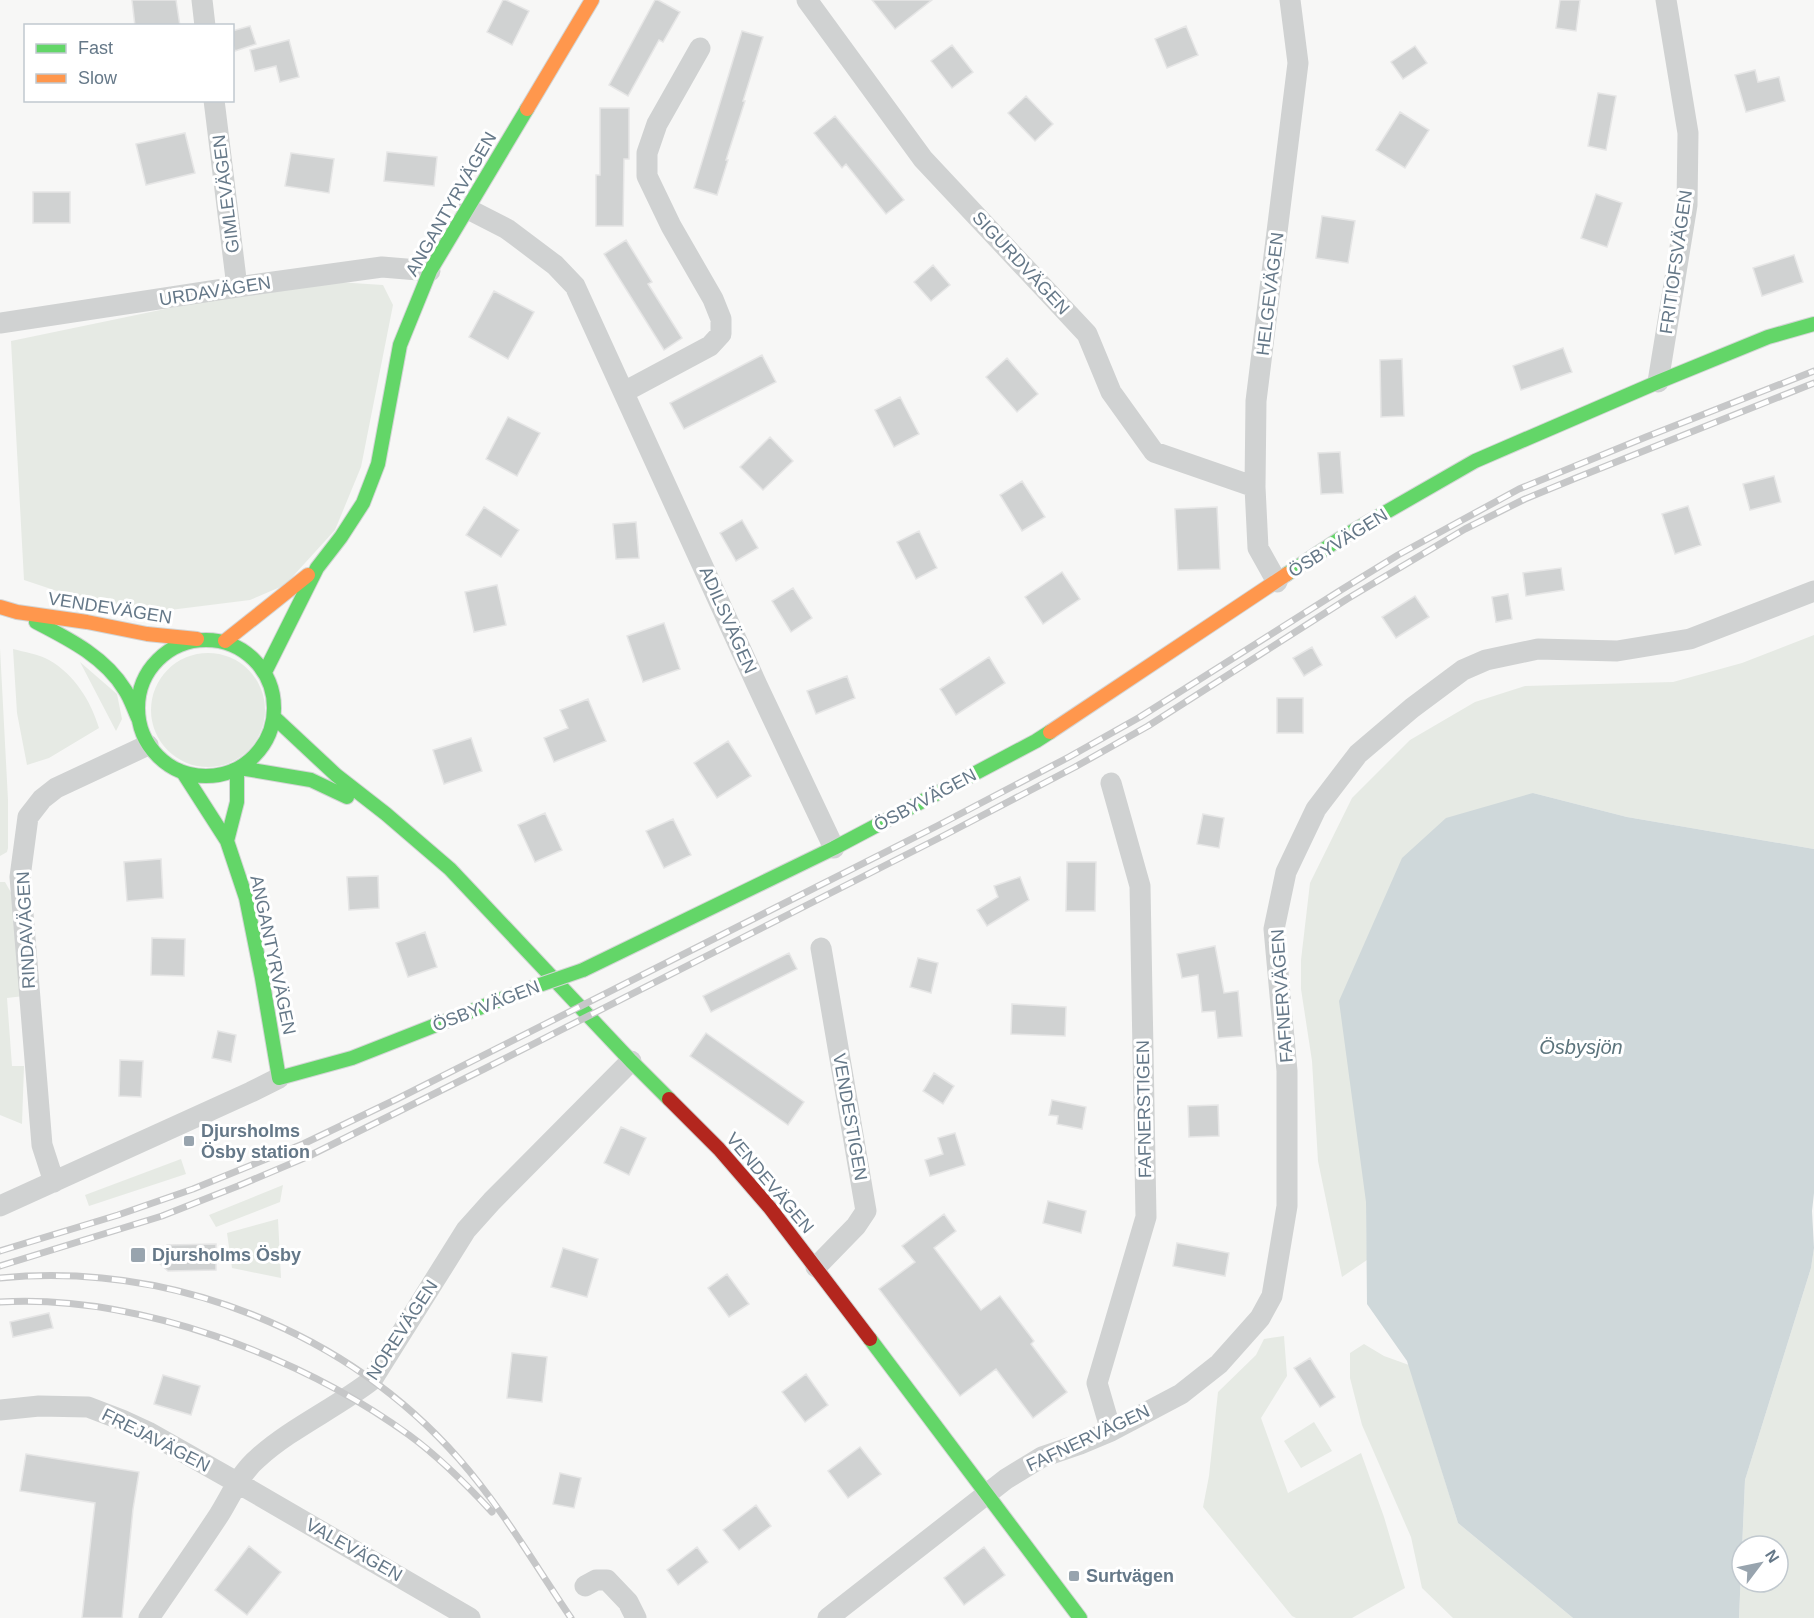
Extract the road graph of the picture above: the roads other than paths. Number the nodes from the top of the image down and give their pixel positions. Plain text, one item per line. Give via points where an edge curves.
1 (202, 0) edge
2 (592, 0) edge
3 (807, 0) edge
4 (1666, 0) edge
5 (1291, 1) edge
6 (205, 24) edge
7 (700, 48) dead end
8 (214, 102) edge
9 (468, 209) junction
10 (430, 271) junction
11 (237, 287) junction
12 (0, 324) edge
13 (1814, 324) edge
14 (1658, 382) junction
15 (624, 392) junction
16 (1255, 486) junction
17 (317, 567) junction
18 (1277, 582) junction
19 (1814, 591) edge
20 (0, 607) edge
21 (17, 612) junction
22 (198, 639) junction
23 (225, 640) junction
24 (265, 672) junction
25 (275, 718) junction
26 (140, 722) junction
27 (148, 745) junction
28 (238, 769) junction
29 (184, 774) junction
30 (1112, 783) dead end
31 (386, 814) junction
32 (227, 840) junction
33 (834, 848) junction
34 (10, 876) edge
35 (821, 948) dead end
36 (631, 1061) junction
37 (279, 1078) junction
38 (54, 1182) junction
39 (0, 1206) edge
40 (816, 1267) junction
41 (0, 1410) edge
42 (1110, 1431) junction
43 (238, 1482) junction
44 (987, 1494) junction
45 (585, 1586) dead end
46 (149, 1618) edge
47 (470, 1618) edge
48 (636, 1618) edge
49 (828, 1618) edge
50 (1080, 1618) edge

1 - 6 street
2 - 9 street, ANGANTYRVÄGEN
3 - 16 street, SIGURDVÄGEN via 923,159 1087,334 1111,392 1154,453
4 - 14 street, FRITIOFSVÄGEN via 1688,133 1687,205
5 - 16 street, HELGEVÄGEN via 1298,63 1256,401
7 - 15 street via 657,124 648,153 647,176 713,299 722,319 721,333 710,346
8 - 11 street, GIMLEVÄGEN
9 - 10 street, ANGANTYRVÄGEN
9 - 15 street, ADILSVÄGEN via 507,229 555,265 575,286
10 - 11 street, URDAVÄGEN via 382,267
10 - 17 street, ANGANTYRVÄGEN via 400,345 378,464 363,503
11 - 12 street, URDAVÄGEN
13 - 14 street, ÖSBYVÄGEN via 1768,337
14 - 18 street, ÖSBYVÄGEN via 1475,461 1341,538
15 - 33 street, ADILSVÄGEN
16 - 18 street, HELGEVÄGEN via 1258,548
17 - 23 street, ANGANTYRVÄGEN
17 - 24 street, ANGANTYRVÄGEN
18 - 33 street, ÖSBYVÄGEN via 1036,741
19 - 42 street, FAFNERVÄGEN via 1690,639 1617,651 1538,649 1486,660 1463,669 1358,754 1316,809 1286,872 1274,929 1287,1071 1287,1206 1272,1296 1260,1318 1219,1364 1181,1394
20 - 21 street, VENDEVÄGEN
21 - 22 street, VENDEVÄGEN
21 - 26 street, VENDEVÄGEN via 82,646 105,664 125,691
22 - 23 street
22 - 26 street via 178,646 158,660 144,679 138,702
23 - 24 street
24 - 25 street via 274,695
25 - 28 street via 265,744 250,762
25 - 31 street, VENDEVÄGEN via 336,775
26 - 27 street
27 - 29 street via 163,763
27 - 34 street, RINDAVÄGEN via 56,788 42,799 28,817
28 - 29 street via 205,778
28 - 31 street, VENDEVÄGEN via 311,780
28 - 32 street via 237,802
29 - 32 street, ANGANTYRVÄGEN
30 - 42 street, FAFNERSTIGEN via 1140,886 1146,1217 1097,1383
31 - 36 street, VENDEVÄGEN via 450,869
32 - 37 street, ANGANTYRVÄGEN via 246,898
33 - 37 street, ÖSBYVÄGEN, bridge via 583,970 352,1058
34 - 38 street, RINDAVÄGEN via 42,1144
35 - 40 street, VENDESTIGEN via 866,1211 856,1227
36 - 40 street, VENDEVÄGEN via 719,1149
36 - 43 street, NOREVÄGEN via 466,1230 372,1380 256,1459
37 - 38 street, ÖSBYVÄGEN
38 - 39 street, ÖSBYVÄGEN
40 - 44 street, VENDEVÄGEN
41 - 43 street, FREJAVÄGEN via 88,1407 148,1432
42 - 44 street, FAFNERVÄGEN via 1042,1457
43 - 46 street, NOREVÄGEN
43 - 47 street, VALEVÄGEN
44 - 49 street
44 - 50 street, VENDEVÄGEN
45 - 48 street via 607,1580 628,1602

